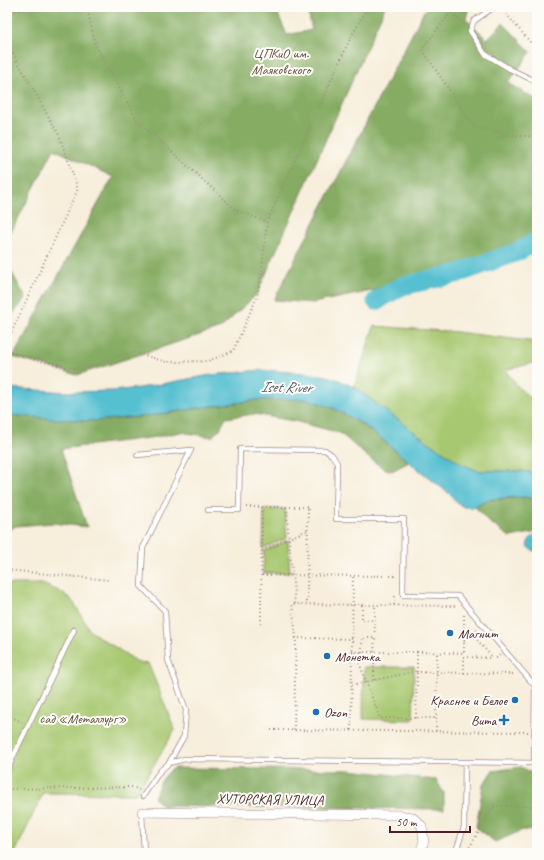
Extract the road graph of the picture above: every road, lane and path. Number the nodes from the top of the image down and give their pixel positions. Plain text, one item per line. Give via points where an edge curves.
1 (33, 7) edge
2 (88, 7) edge
3 (368, 7) edge
4 (446, 7) edge
5 (494, 7) edge
6 (500, 7) edge
7 (451, 12) junction
8 (7, 13) edge
9 (470, 31) junction
10 (7, 42) edge
11 (537, 50) edge
12 (537, 82) edge
13 (537, 137) edge
14 (267, 222) junction
15 (7, 342) edge
16 (7, 351) edge
17 (137, 455) dead end
18 (239, 507) junction
19 (262, 507) junction
20 (286, 507) junction
21 (208, 510) dead end
22 (308, 530) junction
23 (289, 538) junction
24 (262, 550) junction
25 (7, 570) edge
26 (262, 575) junction
27 (292, 575) junction
28 (307, 575) junction
29 (353, 576) junction
30 (403, 576) junction
31 (109, 580) dead end
32 (295, 604) junction
33 (307, 604) junction
34 (353, 604) junction
35 (362, 604) junction
36 (375, 605) junction
37 (465, 606) junction
38 (375, 620) junction
39 (261, 624) dead end
40 (483, 625) junction
41 (74, 630) dead end
42 (472, 634) junction
43 (296, 638) junction
44 (352, 638) junction
45 (374, 638) junction
46 (464, 641) junction
47 (505, 651) junction
48 (354, 652) junction
49 (362, 652) junction
50 (374, 652) junction
51 (417, 652) junction
52 (437, 653) junction
53 (464, 653) junction
54 (464, 657) junction
55 (493, 658) junction
56 (417, 672) junction
57 (437, 673) junction
58 (464, 673) junction
59 (524, 674) junction
60 (374, 680) junction
61 (367, 682) junction
62 (352, 685) junction
63 (7, 715) edge
64 (416, 718) junction
65 (436, 718) junction
66 (28, 725) junction
67 (271, 730) dead end
68 (294, 730) junction
69 (351, 730) junction
70 (436, 732) junction
71 (534, 732) junction
72 (466, 762) junction
73 (169, 763) junction
74 (535, 763) edge
75 (7, 772) edge
76 (7, 788) edge
77 (144, 796) joint
78 (537, 806) edge
79 (142, 812) joint
80 (144, 853) edge
81 (420, 853) edge
82 (454, 853) edge
83 (464, 853) edge

1 - 8 path
2 - 14 path via 95,44 137,120 236,210
3 - 14 path via 350,39
4 - 7 path
5 - 9 lane via 474,21
6 - 11 path
7 - 9 path
7 - 13 path via 422,49 473,126 511,135
9 - 12 lane via 485,54
10 - 15 path via 59,135 78,189
14 - 16 path via 257,297 233,351 208,361 180,362 166,362 134,352 79,369
17 - 73 lane via 191,450 143,548 141,586 165,611 168,660 186,710 184,736
18 - 19 path
18 - 21 lane via 239,510
18 - 30 lane via 240,449 325,450 337,463 336,518 404,519
19 - 20 path
19 - 24 path
20 - 22 path via 308,508
20 - 23 path
22 - 23 path
22 - 28 path
23 - 24 path
23 - 27 path
24 - 26 path
25 - 31 path
26 - 27 path
26 - 39 path
27 - 28 path
27 - 32 path
28 - 29 path
28 - 33 path
29 - 30 path
29 - 34 path
30 - 37 lane via 403,596 458,596
32 - 33 path
32 - 43 path via 292,604
33 - 34 path
34 - 35 path
34 - 44 path
35 - 36 path
35 - 38 path via 362,620
36 - 37 path
36 - 38 path
37 - 40 lane
37 - 46 path
38 - 45 path
40 - 42 path
40 - 47 lane
41 - 66 lane
42 - 46 path
42 - 55 path
43 - 44 path
43 - 68 path
44 - 48 path
45 - 49 path via 362,638
45 - 50 path
46 - 53 path
47 - 55 path via 497,658
47 - 59 lane
48 - 49 path
48 - 61 path
48 - 62 path
49 - 50 path
50 - 51 path
50 - 60 path
51 - 52 path
51 - 56 path
52 - 53 path
52 - 57 path
53 - 54 path
54 - 55 path
54 - 58 path
56 - 57 path
56 - 60 path
56 - 64 path
57 - 58 path
57 - 65 path
58 - 59 path
59 - 71 lane via 535,686
60 - 61 path
61 - 62 path
61 - 64 path via 380,718
62 - 69 path
63 - 66 path
64 - 65 path
65 - 70 path
66 - 75 lane
67 - 68 path
68 - 69 path
69 - 70 path
70 - 71 path
71 - 74 lane
72 - 73 lane via 185,759
72 - 74 lane
72 - 82 lane via 464,827
73 - 77 lane via 160,770
76 - 77 path via 133,787
78 - 83 path via 494,806
79 - 80 lane
79 - 81 street, ХУТОРСКАЯ УЛИЦА via 412,817 422,826 424,841

